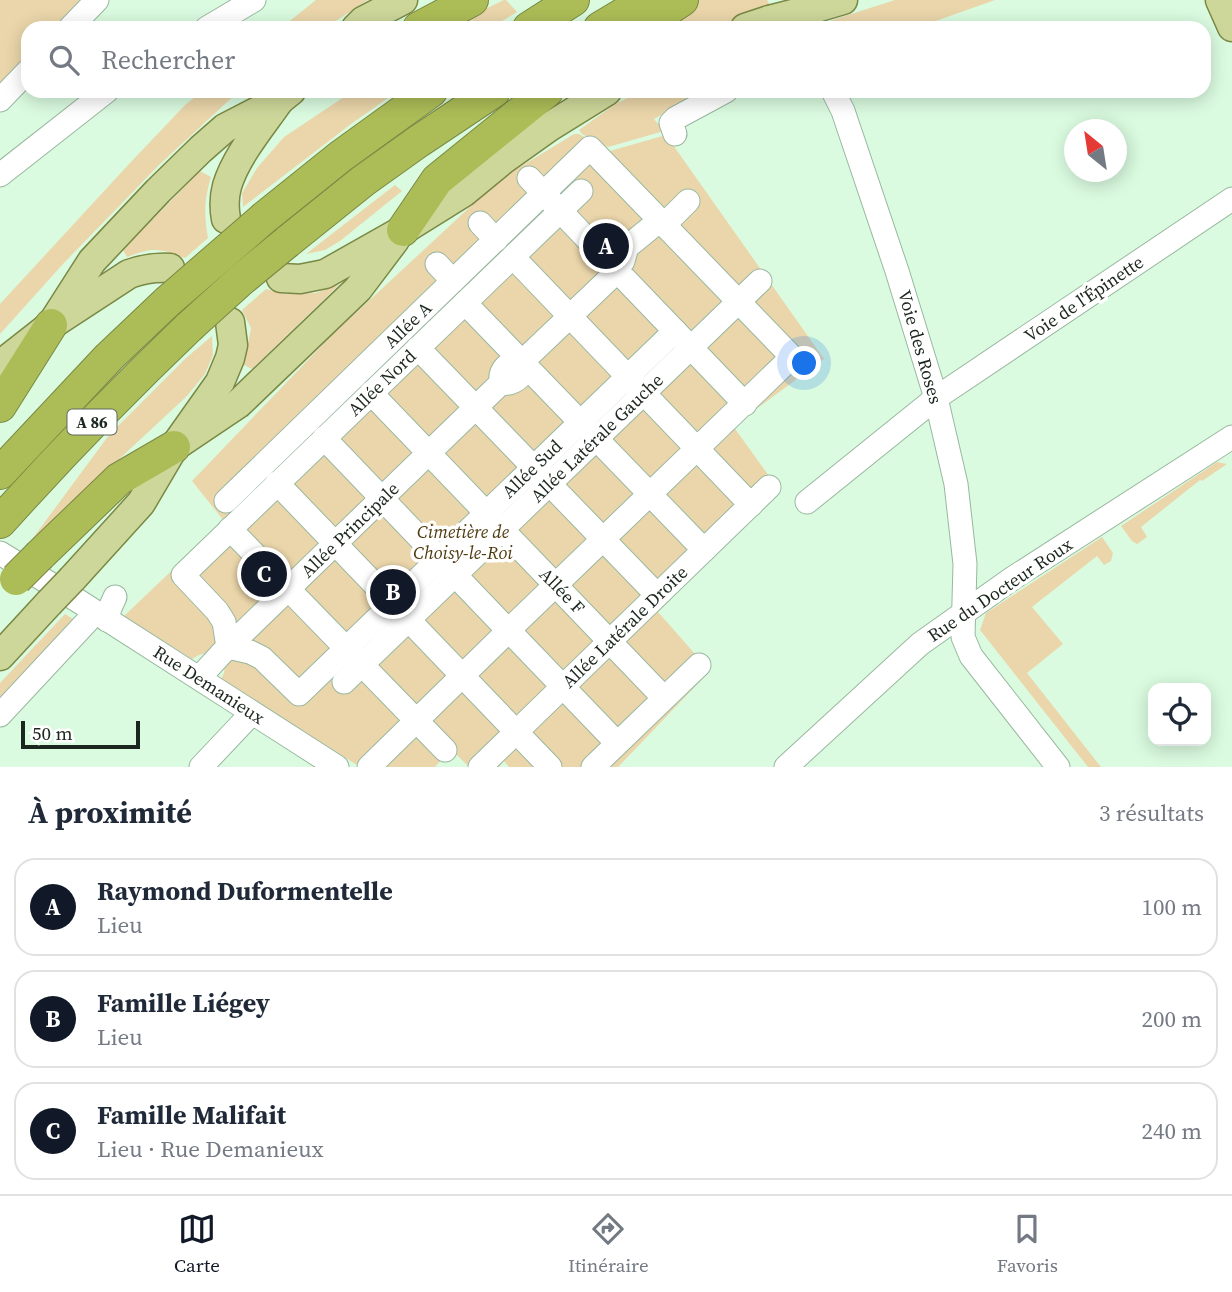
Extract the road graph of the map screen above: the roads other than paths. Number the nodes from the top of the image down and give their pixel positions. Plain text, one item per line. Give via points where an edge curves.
1 (97, 0) edge
2 (254, 0) edge
3 (403, 0) edge
4 (472, 0) edge
5 (573, 0) edge
6 (647, 0) edge
7 (682, 0) edge
8 (843, 0) edge
9 (1220, 0) edge
10 (77, 21) edge
11 (219, 21) edge
12 (363, 21) edge
13 (432, 21) edge
14 (540, 21) edge
15 (612, 21) edge
16 (650, 21) edge
17 (768, 21) edge
18 (1232, 27) edge
19 (21, 78) edge
20 (98, 98) edge
21 (280, 98) edge
22 (284, 98) edge
23 (421, 98) edge
24 (482, 98) edge
25 (538, 98) edge
26 (596, 98) edge
27 (713, 98) edge
28 (836, 98) edge
29 (0, 100) edge
30 (675, 134) dead end
31 (0, 175) edge
32 (537, 186) junction
33 (581, 191) dead end
34 (1232, 199) edge
35 (688, 201) dead end
36 (560, 211) junction
37 (226, 219) dead end
38 (480, 223) dead end
39 (662, 223) junction
40 (403, 230) junction
41 (496, 240) junction
42 (513, 257) junction
43 (437, 264) dead end
44 (170, 268) dead end
45 (617, 270) junction
46 (281, 278) dead end
47 (453, 281) junction
48 (760, 281) dead end
49 (739, 301) junction
50 (465, 303) junction
51 (571, 316) junction
52 (230, 323) dead end
53 (51, 325) junction
54 (683, 339) junction
55 (418, 348) junction
56 (522, 362) junction
57 (0, 365) edge
58 (636, 384) junction
59 (371, 393) junction
60 (936, 398) junction
61 (745, 404) junction
62 (0, 406) edge
63 (476, 408) junction
64 (588, 431) junction
65 (1232, 437) edge
66 (324, 438) junction
67 (174, 447) junction
68 (698, 448) junction
69 (429, 453) junction
70 (0, 473) edge
71 (541, 476) junction
72 (278, 484) junction
73 (769, 487) dead end
74 (650, 494) junction
75 (383, 498) junction
76 (226, 501) dead end
77 (807, 502) dead end
78 (751, 505) junction
79 (495, 521) junction
80 (0, 522) edge
81 (230, 529) junction
82 (602, 540) junction
83 (335, 544) junction
84 (704, 550) junction
85 (448, 567) junction
86 (5, 576) edge
87 (556, 585) junction
88 (289, 589) junction
89 (657, 595) junction
90 (115, 597) dead end
91 (89, 603) junction
92 (400, 612) junction
93 (964, 612) junction
94 (509, 631) junction
95 (610, 642) junction
96 (228, 647) junction
97 (0, 656) edge
98 (355, 657) junction
99 (699, 665) dead end
100 (462, 677) junction
101 (199, 678) junction
102 (344, 682) dead end
103 (562, 687) junction
104 (664, 698) junction
105 (252, 713) junction
106 (0, 715) edge
107 (416, 721) junction
108 (516, 732) junction
109 (617, 744) junction
110 (445, 751) dead end
111 (201, 767) edge
112 (337, 767) edge
113 (369, 767) edge
114 (480, 767) edge
115 (550, 767) edge
116 (593, 767) edge
117 (786, 767) edge
118 (1058, 767) edge

1 - 10 street
2 - 11 street
3 - 12 main road
4 - 13 highway
5 - 14 highway
6 - 15 highway
7 - 16 highway
8 - 17 main road, bridge
9 - 18 main road
19 - 29 street
20 - 31 street
21 - 53 main road via 225,128 158,191 92,261
22 - 37 main road via 231,176 224,204
23 - 70 highway, A 86, bridge via 341,156 167,302
24 - 80 highway, A 86, bridge via 363,181 242,279 127,386
25 - 40 highway via 437,180
26 - 40 main road
27 - 30 street via 676,118 671,123
28 - 60 street, Voie des Roses
32 - 36 street
32 - 39 street, Allée A via 590,149
32 - 41 street, Allée A
33 - 36 street, Allée Nord
34 - 60 street, Voie de l'Épinette
35 - 39 street, Allée Principale
36 - 42 street, Allée Nord
36 - 45 street
38 - 41 street
39 - 45 street, Allée Principale via 627,247
39 - 49 street
40 - 46 main road via 325,274
40 - 67 main road via 358,289 238,404
41 - 47 street, Allée A
42 - 50 street, Allée Nord
42 - 51 street
43 - 47 street
44 - 53 main road via 129,274
45 - 51 street, Allée Principale
45 - 54 street
47 - 76 street, Allée A
48 - 49 street
49 - 54 street
49 - 61 street via 792,357
50 - 55 street, Allée Nord
50 - 56 street
51 - 56 street, Allée Principale
51 - 58 street
52 - 67 main road via 233,345 226,369
53 - 57 main road
53 - 62 highway
54 - 58 street
54 - 61 street
55 - 59 street, Allée Nord
55 - 63 street
56 - 63 street, Allée Principale via 522,375 501,383
56 - 64 street
58 - 64 street, Allée Latérale Gauche
58 - 68 street
59 - 66 street, Allée Nord
59 - 69 street, Allée F
60 - 77 street, Voie de l'Épinette
60 - 93 street, Voie des Roses via 956,484 965,564
61 - 68 street
63 - 69 street, Allée Principale
63 - 71 street
64 - 71 street, Allée Latérale Gauche
64 - 74 street
65 - 93 street, Rue du Docteur Roux
66 - 72 street, Allée Nord
66 - 75 street
67 - 86 highway, bridge via 119,480 40,555
67 - 91 main road
68 - 74 street
68 - 78 street
69 - 75 street, Allée Principale
69 - 79 street, Allée F
71 - 79 street, Allée Latérale Gauche
71 - 82 street
72 - 81 street, Allée Nord
72 - 83 street
73 - 78 street, Allée Latérale Droite
74 - 82 street
74 - 84 street
75 - 83 street, Allée Principale
75 - 85 street
78 - 84 street, Allée Latérale Droite
79 - 85 street, Allée Latérale Gauche
79 - 87 street, Allée F
81 - 88 street
81 - 96 street, Allée Nord via 183,575 224,622
82 - 87 street
82 - 89 street
83 - 88 street, Allée Principale
83 - 92 street
84 - 89 street, Allée Latérale Droite
85 - 92 street
85 - 94 street
86 - 91 street, Rue Demanieux
87 - 94 street
87 - 95 street, Allée F
88 - 96 street, Allée Principale
88 - 98 street
89 - 95 street, Allée Latérale Droite
90 - 91 street via 110,608
91 - 97 main road, bridge via 49,603
91 - 101 street, Rue Demanieux
91 - 106 street
92 - 98 street
92 - 100 street
93 - 117 street, Rue du Docteur Roux via 920,644
93 - 118 street, Voie des Roses via 963,637 971,656
94 - 100 street
94 - 103 street
95 - 103 street, Allée Latérale Droite
95 - 104 street, Allée F
96 - 98 street via 262,658 299,694
96 - 101 street, Allée Principale
98 - 102 street
98 - 107 street
99 - 104 street
100 - 107 street
100 - 108 street
101 - 105 street, Rue Demanieux
103 - 108 street, Allée Latérale Droite
103 - 109 street
104 - 109 street
105 - 111 street
105 - 112 street, Rue Demanieux
107 - 110 street
107 - 113 street
108 - 114 street, Allée Latérale Droite
108 - 115 street
109 - 116 street

